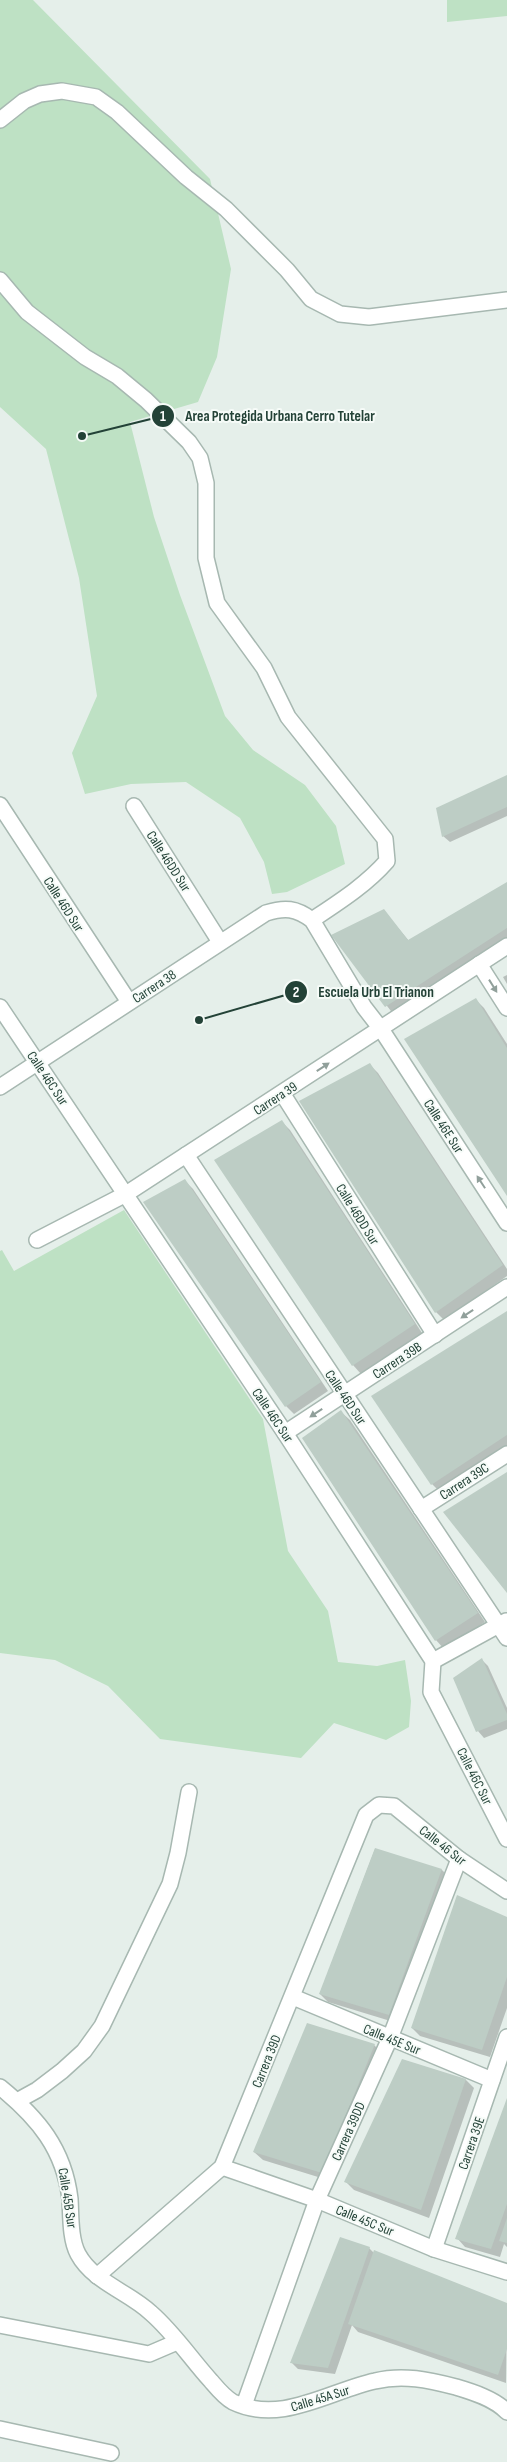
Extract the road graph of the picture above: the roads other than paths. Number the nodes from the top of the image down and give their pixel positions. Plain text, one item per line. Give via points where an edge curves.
1 (0, 120) edge
2 (0, 280) edge
3 (507, 300) edge
4 (0, 805) edge
5 (134, 806) dead end
6 (312, 920) junction
7 (220, 942) junction
8 (507, 946) edge
9 (479, 964) junction
10 (129, 1002) junction
11 (0, 1007) edge
12 (507, 1008) edge
13 (381, 1029) junction
14 (37, 1062) junction
15 (0, 1087) edge
16 (282, 1093) junction
17 (186, 1155) junction
18 (126, 1194) junction
19 (507, 1223) edge
20 (37, 1240) dead end
21 (507, 1287) edge
22 (435, 1335) junction
23 (344, 1394) junction
24 (285, 1433) junction
25 (507, 1454) edge
26 (421, 1509) junction
27 (503, 1622) edge
28 (507, 1638) edge
29 (433, 1661) junction
30 (189, 1792) dead end
31 (378, 1804) joint
32 (507, 1839) edge
33 (459, 1860) junction
34 (507, 1891) edge
35 (293, 1998) junction
36 (507, 2037) edge
37 (390, 2038) junction
38 (492, 2080) junction
39 (0, 2088) edge
40 (17, 2101) junction
41 (222, 2167) junction
42 (317, 2200) junction
43 (74, 2243) joint
44 (434, 2249) junction
45 (507, 2272) edge
46 (97, 2276) junction
47 (0, 2325) edge
48 (177, 2342) junction
49 (506, 2404) edge
50 (244, 2406) junction
51 (0, 2429) edge
52 (111, 2453) dead end

1 - 3 street via 24,101 40,94 62,91 96,97 226,209 311,299 340,314 369,317
2 - 6 street via 27,312 85,358 117,376 139,394 189,442 200,458 206,483 206,558 216,603 264,668 288,717 380,831 388,855 380,869 357,890
4 - 10 street, Calle 46D Sur
5 - 7 street, Calle 46DD Sur
6 - 7 street, Carrera 38 via 302,912 277,909
6 - 13 street via 364,1008
7 - 10 street, Carrera 38
8 - 9 street, Carrera 39
9 -> 12 street
9 - 13 street, Carrera 39
10 - 14 street, Carrera 38
11 - 14 street, Calle 46C Sur
16 -> 13 street, Carrera 39
19 -> 13 street, Calle 46E Sur
14 - 15 street, Carrera 38
14 - 18 street, Calle 46C Sur
16 - 17 street, Carrera 39
16 - 22 street, Calle 46DD Sur
17 - 18 street, Carrera 39
17 - 23 street, Calle 46D Sur
18 - 20 street, Carrera 39
18 - 24 street, Calle 46C Sur
21 -> 22 street, Carrera 39B
22 - 23 street, Carrera 39B
23 -> 24 street, Carrera 39B
23 - 26 street, Calle 46D Sur
24 - 29 street, Calle 46C Sur
25 - 26 street, Carrera 39C
26 - 27 street, Calle 46D Sur
27 - 28 street, Calle 46D Sur
27 - 29 street
29 - 32 street, Calle 46C Sur via 431,1692
30 - 40 street via 170,1884 102,2026 62,2071
31 - 33 street, Calle 46 Sur via 394,1806
31 - 35 street, Carrera 39D via 366,1815
33 - 34 street, Calle 46 Sur
33 - 37 street, Carrera 39DD
35 - 37 street, Calle 45E Sur
35 - 41 street, Carrera 39D
36 - 38 street, Carrera 39E
37 - 38 street, Calle 45E Sur
37 - 42 street, Carrera 39DD
38 - 44 street, Carrera 39E
39 - 40 street, Calle 45B Sur
40 - 43 street, Calle 45B Sur via 51,2139 62,2162 67,2176
41 - 42 street, Calle 45C Sur
41 - 46 street, Carrera 39D
42 - 44 street, Calle 45C Sur
42 - 50 street, Carrera 39DD
43 - 46 street, Calle 45A Sur via 86,2266
44 - 45 street, Calle 45C Sur
46 - 48 street, Calle 45A Sur via 152,2313
47 - 48 street via 144,2354
48 - 50 street, Calle 45A Sur via 221,2392
49 - 50 street, Calle 45A Sur via 426,2379 402,2378 375,2381 290,2408
51 - 52 street

